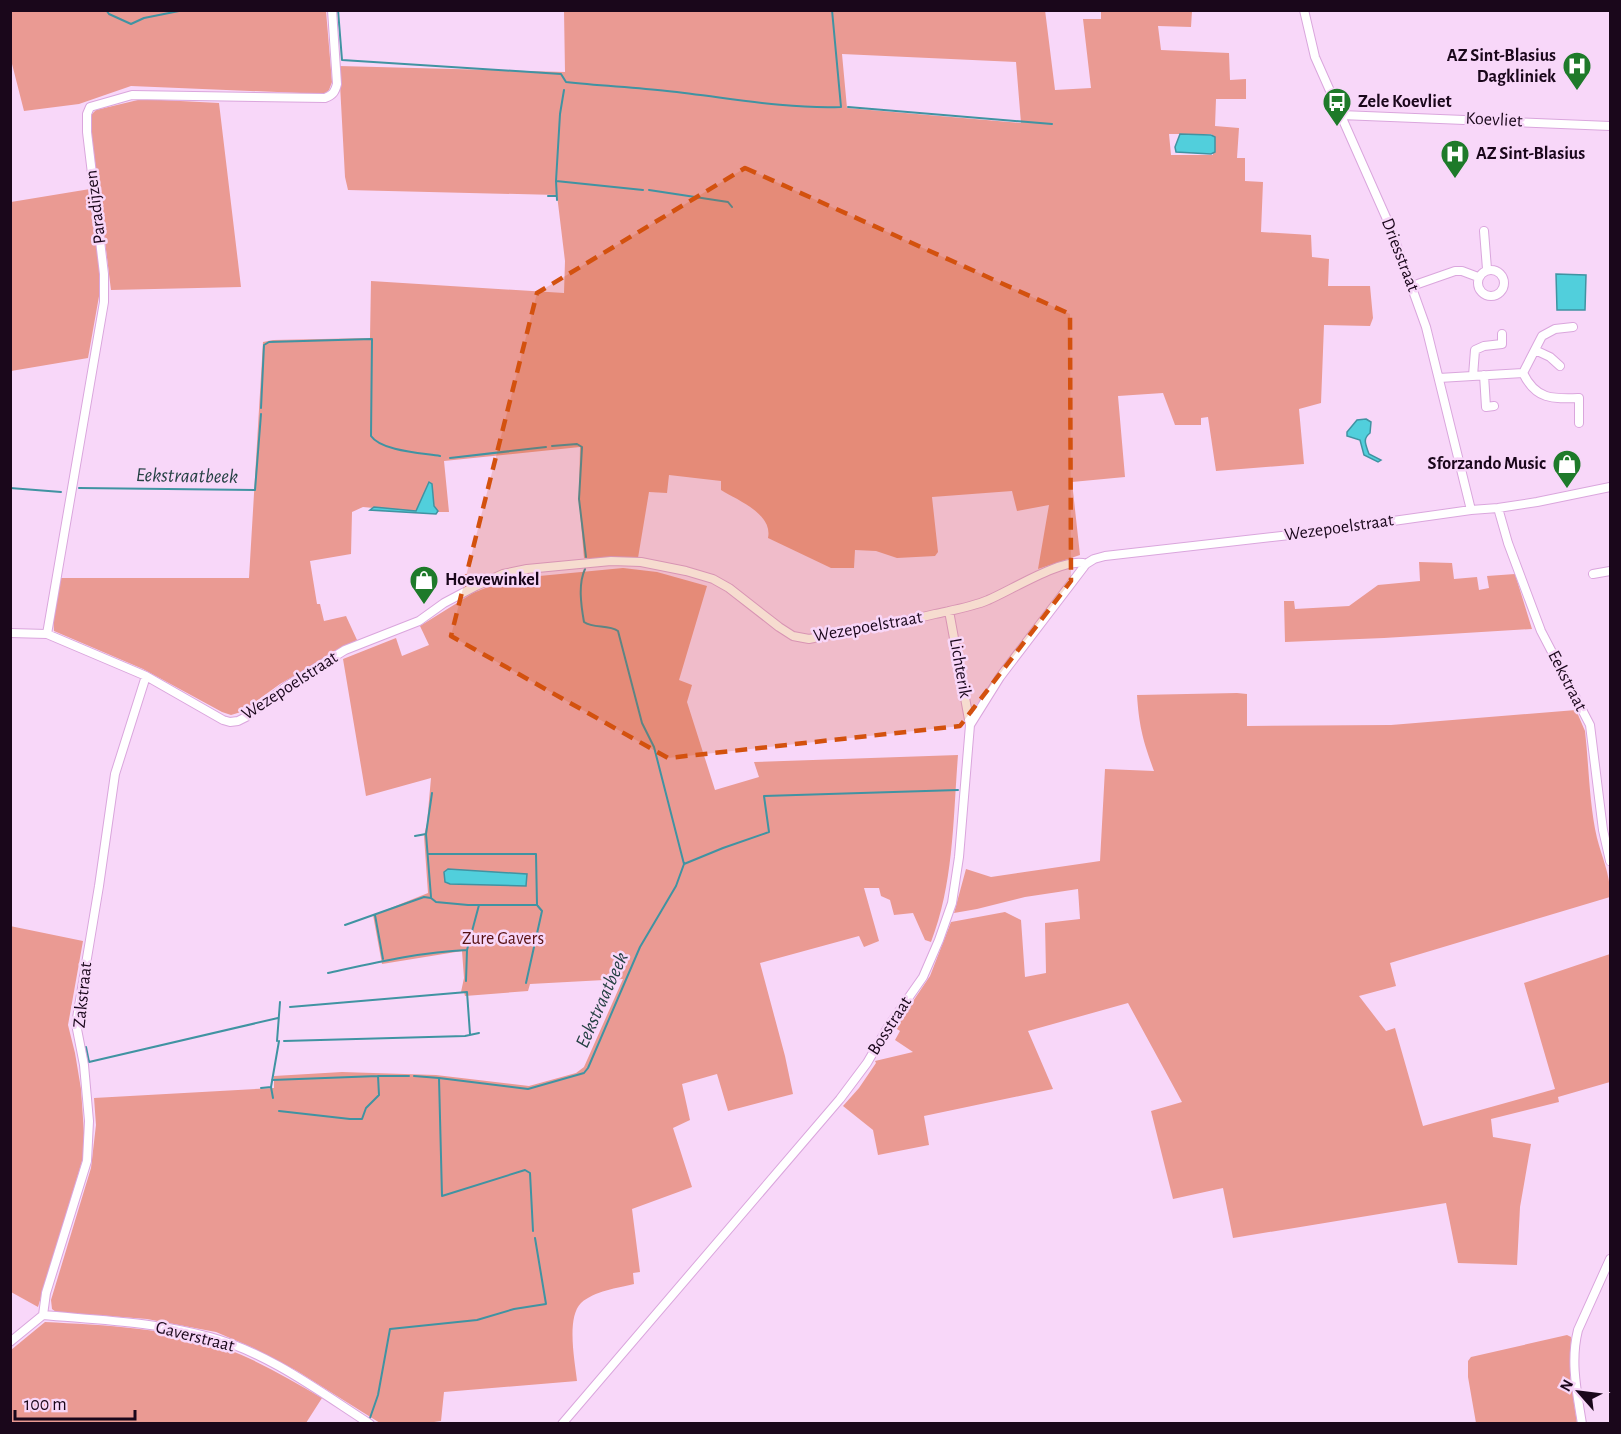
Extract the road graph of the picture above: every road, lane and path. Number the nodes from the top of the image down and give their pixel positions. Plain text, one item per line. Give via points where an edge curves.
1 (332, 10) edge
2 (1304, 10) edge
3 (1341, 115) junction
4 (1611, 126) edge
5 (1484, 231) dead end
6 (1487, 269) junction
7 (1478, 278) junction
8 (1412, 286) junction
9 (1573, 327) dead end
10 (1502, 334) dead end
11 (1535, 350) junction
12 (1560, 366) dead end
13 (1523, 373) junction
14 (1484, 375) junction
15 (1473, 376) junction
16 (1439, 378) junction
17 (1486, 407) dead end
18 (1579, 423) dead end
19 (1611, 487) edge
20 (1498, 508) junction
21 (1471, 510) junction
22 (1086, 564) junction
23 (1611, 571) edge
24 (1593, 574) dead end
25 (949, 611) junction
26 (10, 633) edge
27 (47, 634) junction
28 (146, 676) junction
29 (970, 725) junction
30 (1611, 861) edge
31 (1611, 1259) edge
32 (43, 1315) junction
33 (10, 1342) edge
34 (370, 1424) edge
35 (562, 1424) edge
36 (1582, 1424) edge

1 - 27 street, Paradijzen via 337,84 336,91 326,98 132,95 90,107 87,132 104,302
2 - 3 street, Driesstraat via 1315,57
3 - 4 street, Koevliet
3 - 8 street, Driesstraat
5 - 6 street
6 - 7 street
6 - 7 street via 1497,271 1504,279 1499,294 1488,296 1481,292
7 - 8 street via 1455,271
8 - 16 street, Driesstraat
9 - 11 street via 1548,331
10 - 15 street via 1503,348 1484,346 1475,350
11 - 12 street
11 - 13 street
13 - 14 street
13 - 18 street via 1547,397 1579,398
14 - 15 street
14 - 17 street
15 - 16 street
16 - 21 street, Driesstraat
19 - 20 street, Wezepoelstraat
20 - 21 street, Wezepoelstraat
20 - 30 street, Eekstraat via 1541,631 1590,725 1603,830
21 - 22 street, Wezepoelstraat via 1105,556
22 - 25 street, Wezepoelstraat via 1067,564 989,600
22 - 29 street, Bosstraat via 1000,677
23 - 24 street
25 - 28 street, Wezepoelstraat via 809,639 793,636 713,579 641,562 611,561 503,574 444,603 419,621 345,650 238,721 222,720
25 - 29 street, Lichterik
26 - 27 street, Wezepoelstraat
27 - 28 street, Wezepoelstraat
28 - 32 street, Zakstraat via 115,774 76,1024 89,1121 87,1161 46,1293
29 - 35 street, Bosstraat via 952,903 923,977 840,1099
31 - 36 street via 1575,1341 1573,1366
32 - 33 street
32 - 34 street, Gaverstraat via 171,1328 235,1345 265,1359

